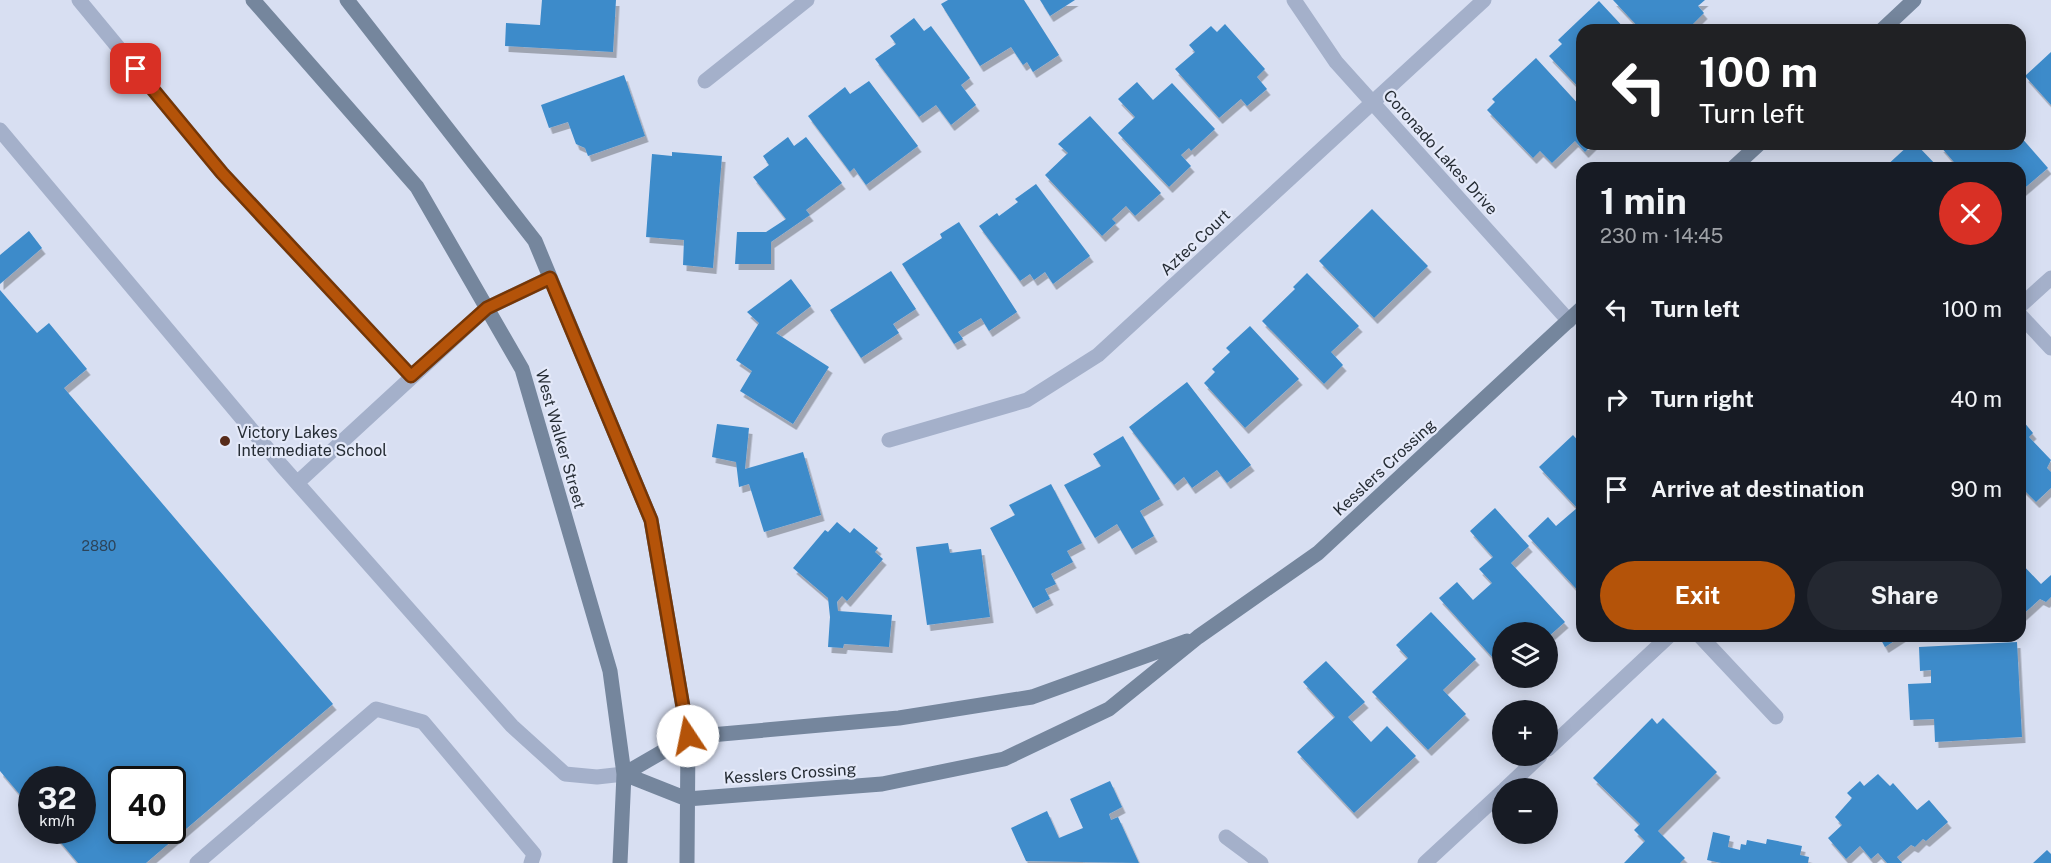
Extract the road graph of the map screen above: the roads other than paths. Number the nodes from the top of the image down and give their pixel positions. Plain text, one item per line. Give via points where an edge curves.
1 (79, 0) edge
2 (253, 0) edge
3 (347, 0) edge
4 (807, 0) edge
5 (1294, 0) edge
6 (1484, 0) edge
7 (1914, 0) edge
8 (1888, 24) edge
9 (705, 81) dead end
10 (1372, 103) junction
11 (0, 130) edge
12 (1752, 150) edge
13 (1740, 162) edge
14 (550, 278) junction
15 (2051, 278) edge
16 (2026, 301) edge
17 (487, 308) junction
18 (1576, 314) edge
19 (1569, 321) junction
20 (2026, 321) edge
21 (2051, 348) edge
22 (411, 376) junction
23 (889, 440) dead end
24 (297, 483) junction
25 (1198, 637) junction
26 (1663, 642) edge
27 (1706, 642) edge
28 (1776, 717) dead end
29 (688, 736) junction
30 (1558, 740) edge
31 (1529, 766) edge
32 (624, 774) junction
33 (1517, 778) edge
34 (687, 799) junction
35 (1492, 801) edge
36 (1226, 837) dead end
37 (196, 863) edge
38 (531, 863) edge
39 (620, 863) edge
40 (687, 863) edge
41 (1261, 863) edge
42 (1425, 863) edge

1 - 22 street via 222,173
2 - 17 street, West Walker Street via 417,187
3 - 14 street via 535,241
4 - 9 street
5 - 10 street, Coronado Lakes Drive via 1335,62
6 - 10 street, Aztec Court
7 - 8 street
10 - 19 street, Coronado Lakes Drive
10 - 23 street, Aztec Court via 1098,355 1028,400
11 - 24 street
12 - 13 street
14 - 17 street
14 - 29 street via 651,520
15 - 16 street
17 - 22 street
17 - 32 street, West Walker Street via 522,369 610,671
18 - 19 street, Kesslers Crossing
19 - 25 street, Kesslers Crossing via 1318,553
20 - 21 street
22 - 24 street
24 - 32 street via 512,726 565,774
25 - 29 street, Kesslers Crossing via 1032,697 899,718
25 - 34 street, Kesslers Crossing via 1109,709 1004,759 882,783
26 - 30 street
27 - 28 street
29 - 32 street, Kesslers Crossing
29 - 34 street
31 - 33 street
32 - 34 street, Kesslers Crossing
32 - 39 street, West Walker Street
34 - 40 street
35 - 42 street
36 - 41 street
37 - 38 street via 376,709 423,723 534,854

